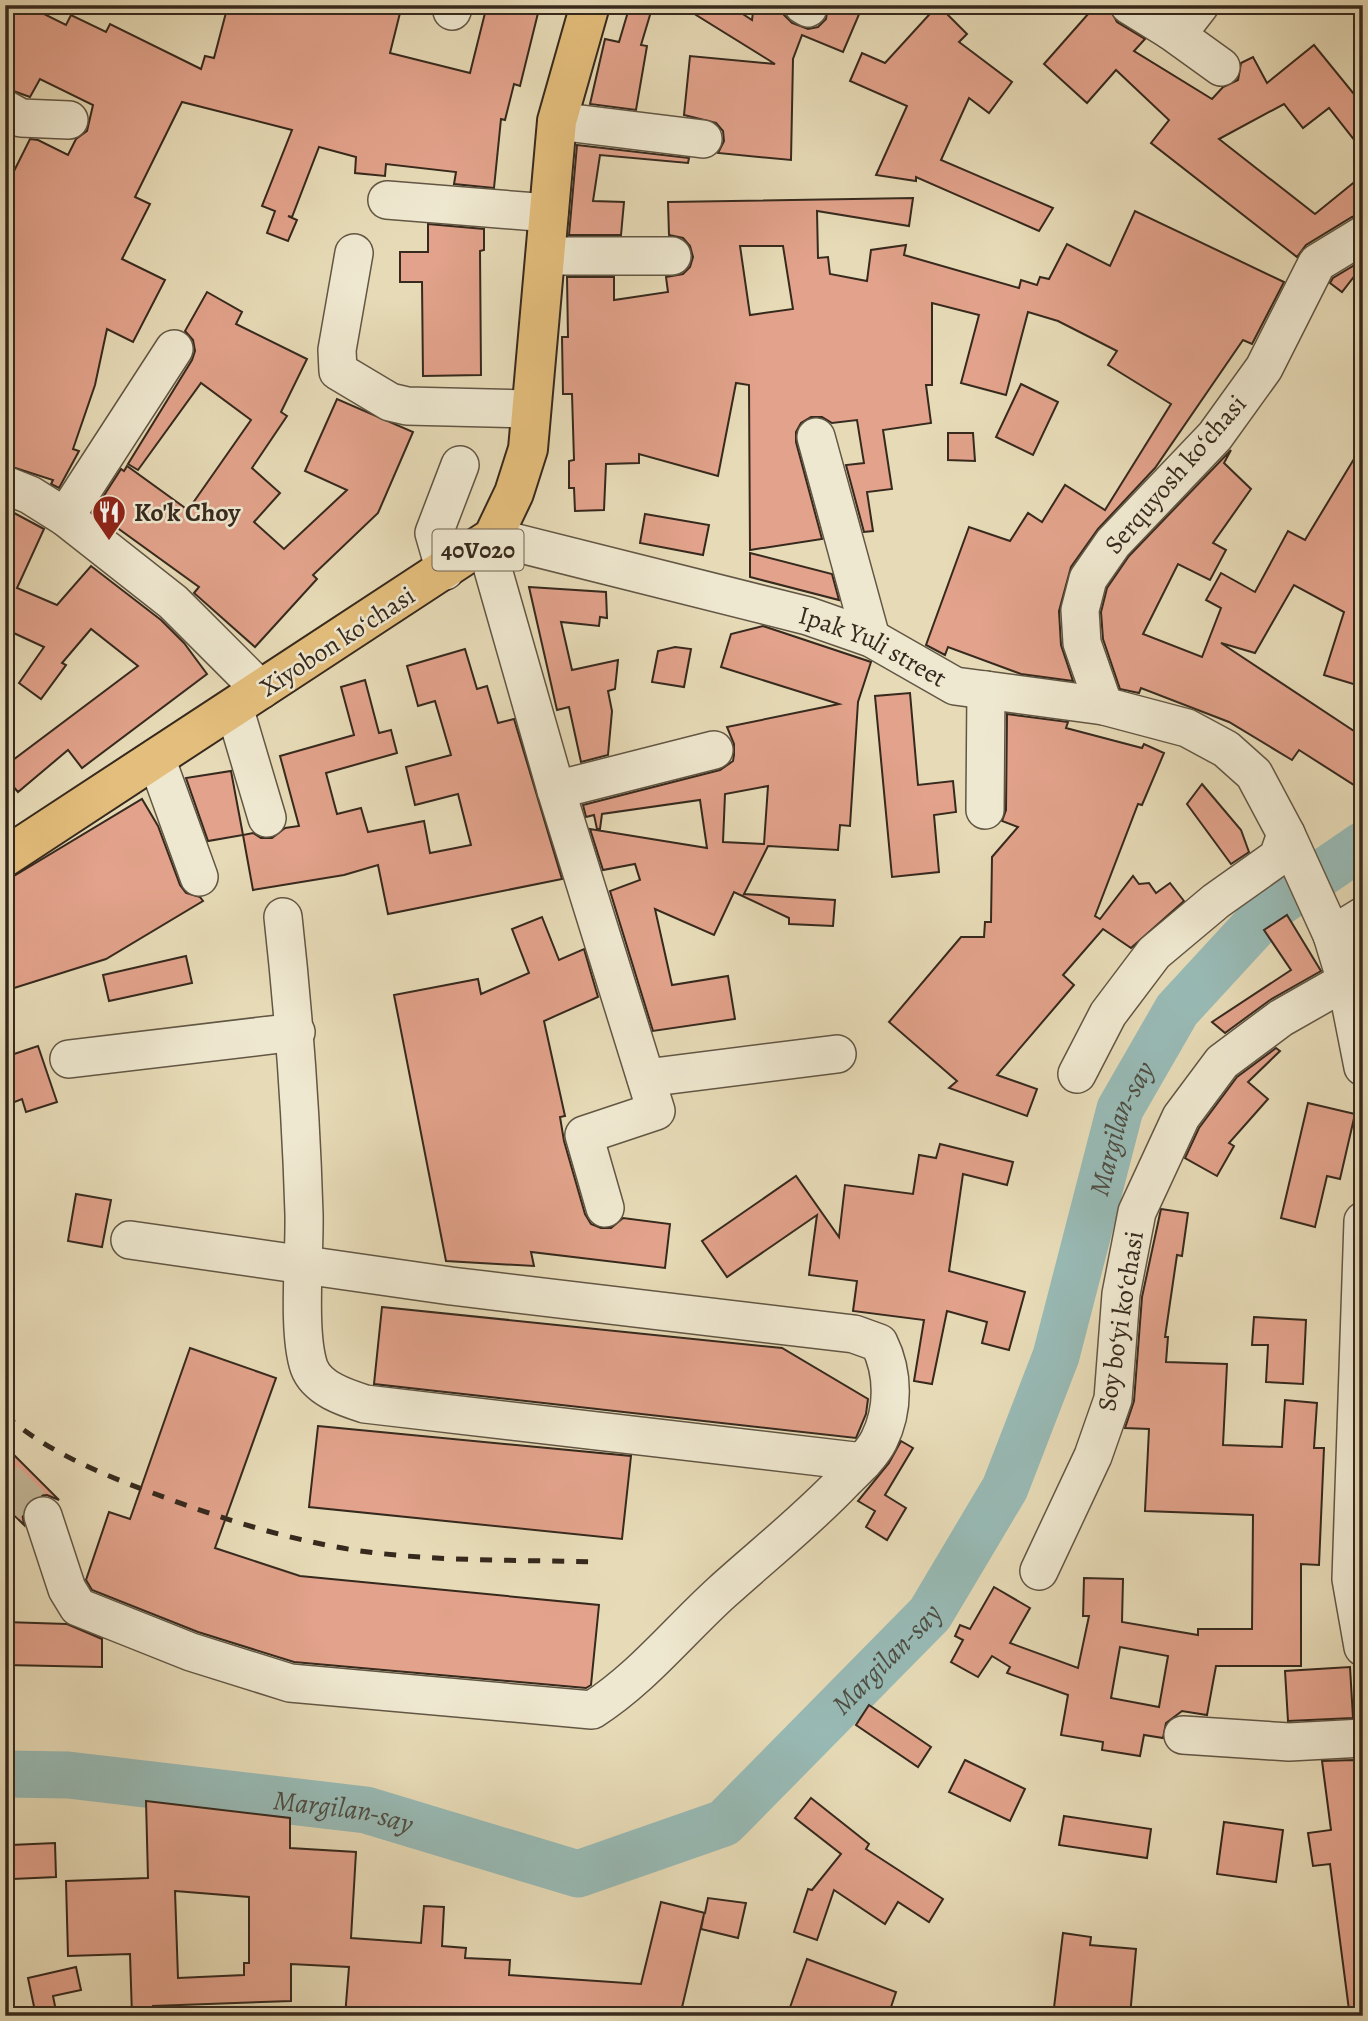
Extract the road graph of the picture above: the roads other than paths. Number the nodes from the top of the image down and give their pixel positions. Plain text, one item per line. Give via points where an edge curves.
1 (1129, 5) edge
2 (1200, 5) edge
3 (585, 6) edge
4 (1171, 30) junction
5 (1221, 67) dead end
6 (5, 109) edge
7 (69, 120) dead end
8 (557, 121) junction
9 (703, 139) dead end
10 (387, 200) dead end
11 (548, 214) junction
12 (1363, 235) edge
13 (354, 253) dead end
14 (545, 256) junction
15 (672, 256) dead end
16 (174, 349) dead end
17 (531, 409) junction
18 (817, 437) dead end
19 (460, 465) dead end
20 (5, 485) edge
21 (65, 517) junction
22 (490, 541) junction
23 (445, 571) junction
24 (871, 638) junction
25 (986, 690) junction
26 (248, 698) junction
27 (1104, 706) junction
28 (714, 750) dead end
29 (156, 758) junction
30 (556, 790) junction
31 (985, 810) dead end
32 (267, 818) dead end
33 (1286, 834) junction
34 (5, 857) edge
35 (199, 877) dead end
36 (1363, 916) edge
37 (283, 917) dead end
38 (1332, 935) junction
39 (1346, 981) junction
40 (296, 1032) junction
41 (837, 1054) dead end
42 (69, 1059) dead end
43 (1363, 1067) edge
44 (1077, 1074) dead end
45 (646, 1078) junction
46 (605, 1208) dead end
47 (1363, 1221) edge
48 (130, 1240) dead end
49 (305, 1264) junction
50 (863, 1462) junction
51 (43, 1516) tunnel mouth
52 (1039, 1571) dead end
53 (1363, 1647) edge
54 (1183, 1735) dead end
55 (1363, 1738) edge

1 - 4 street
2 - 4 street via 1183,27
3 - 8 main road, 40V020
4 - 5 street
6 - 7 street via 21,118
8 - 9 street
8 - 11 main road, 40V020
10 - 11 street
11 - 14 main road, 40V020
12 - 27 street, Serquyosh koʻchasi via 1317,263 1264,368 1223,425 1113,543 1088,579 1080,610 1082,643
13 - 17 street via 337,350 338,371 390,402 407,406
14 - 15 street
14 - 17 main road, 40V020
16 - 21 street
17 - 22 main road, 40V020 via 528,449 514,493
18 - 24 street
19 - 23 street via 434,533
20 - 21 street
21 - 26 street via 173,602
22 - 23 main road, Xiyobon koʻchasi / 40V020
22 - 24 street, Ipak Yuli street via 808,616
22 - 30 street
23 - 26 main road, Xiyobon koʻchasi / 40V020
24 - 25 street, Ipak Yuli street via 955,686
25 - 27 street, Ipak Yuli street
25 - 31 street
26 - 29 main road, Xiyobon koʻchasi / 40V020
26 - 32 street
27 - 33 street, Ipak Yuli street via 1187,728 1226,749 1254,774
28 - 30 street
29 - 34 main road, Xiyobon koʻchasi / 40V020
29 - 35 street
30 - 45 street
33 - 38 street, Ipak Yuli street
33 - 44 street via 1278,857 1154,953 1108,1014
36 - 38 street
37 - 40 street
38 - 39 street, Ipak Yuli street
39 - 43 street, Ipak Yuli street
39 - 52 street, Soy boʻyi koʻchasi via 1281,1018 1222,1062 1181,1116 1137,1212 1121,1294 1113,1399 1093,1456
40 - 42 street
40 - 49 street
41 - 45 street
45 - 46 street via 656,1111 584,1135
47 - 53 street via 1351,1579
48 - 49 street
49 - 50 street via 303,1333 310,1370 334,1394 365,1404
49 - 50 street via 854,1334 879,1343 889,1363 890,1406 879,1441
50 - 51 street via 618,1694 592,1710 290,1683 191,1651 78,1607 67,1589
54 - 55 street via 1289,1742

